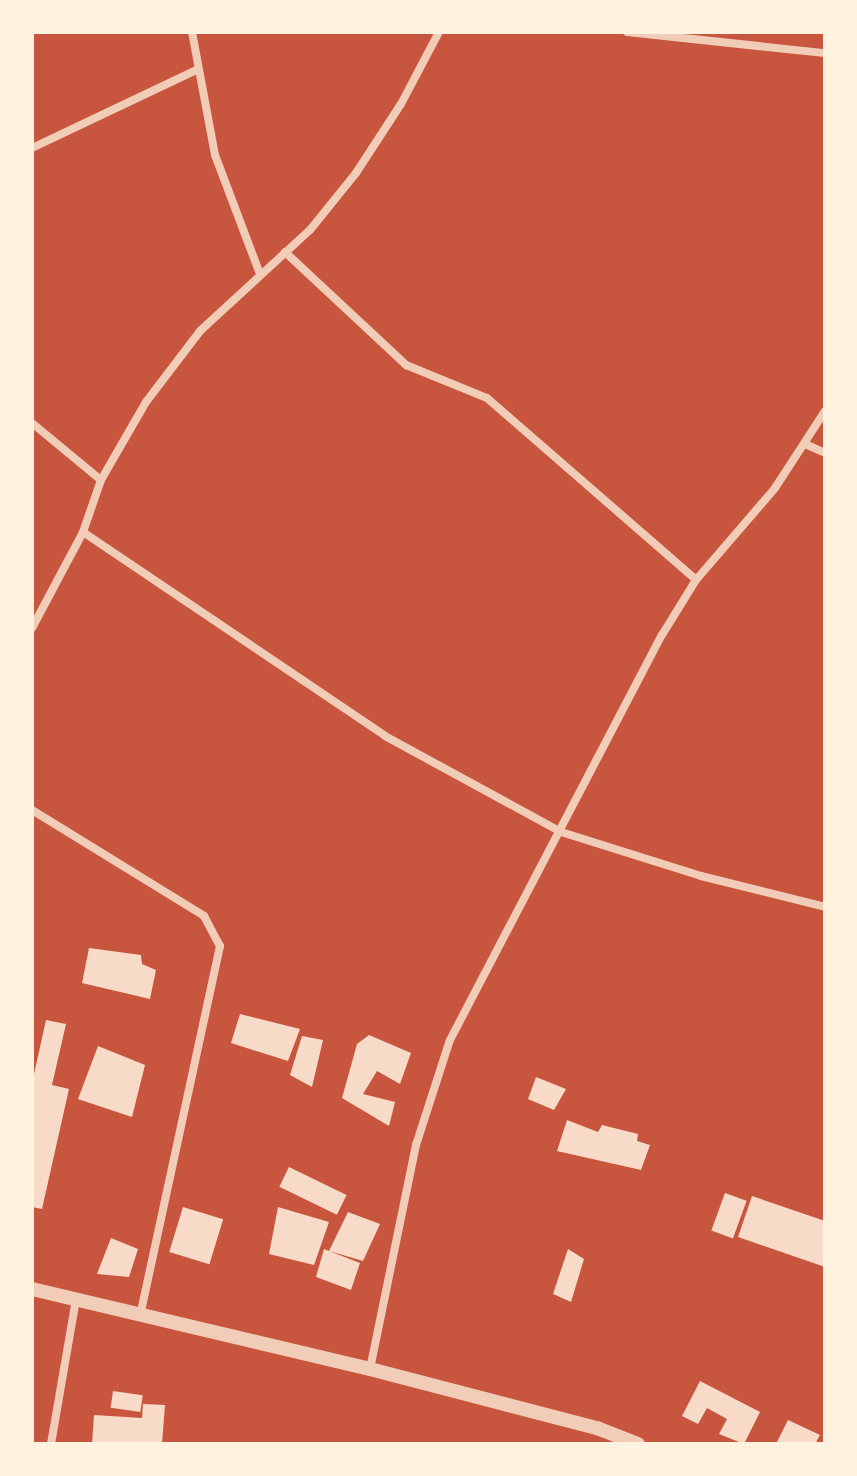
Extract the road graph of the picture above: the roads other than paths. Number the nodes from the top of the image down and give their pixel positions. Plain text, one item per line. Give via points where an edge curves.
1 (192, 32) edge
2 (439, 32) edge
3 (627, 32) edge
4 (825, 53) edge
5 (198, 69) junction
6 (32, 148) edge
7 (285, 252) junction
8 (260, 274) junction
9 (825, 411) edge
10 (32, 423) edge
11 (805, 444) junction
12 (825, 453) edge
13 (101, 480) junction
14 (83, 532) junction
15 (696, 580) junction
16 (32, 628) edge
17 (32, 810) edge
18 (561, 832) junction
19 (825, 907) edge
20 (32, 1289) edge
21 (76, 1299) junction
22 (140, 1315) junction
23 (370, 1369) junction
24 (51, 1444) edge
25 (638, 1444) edge

1 - 5 street
2 - 7 street via 356,173
3 - 4 street
5 - 6 street
5 - 8 street via 223,183
7 - 8 street
7 - 15 street via 406,365 487,398
8 - 13 street via 200,331 146,402
9 - 11 street
10 - 13 street
11 - 12 street
11 - 15 street
13 - 14 street
14 - 16 street
14 - 18 street via 385,736
15 - 18 street
17 - 22 street via 204,916 220,946
18 - 19 street via 701,876
18 - 23 street via 450,1040 416,1145
20 - 21 street
21 - 22 street
21 - 24 street
22 - 23 street
23 - 25 street via 597,1428

